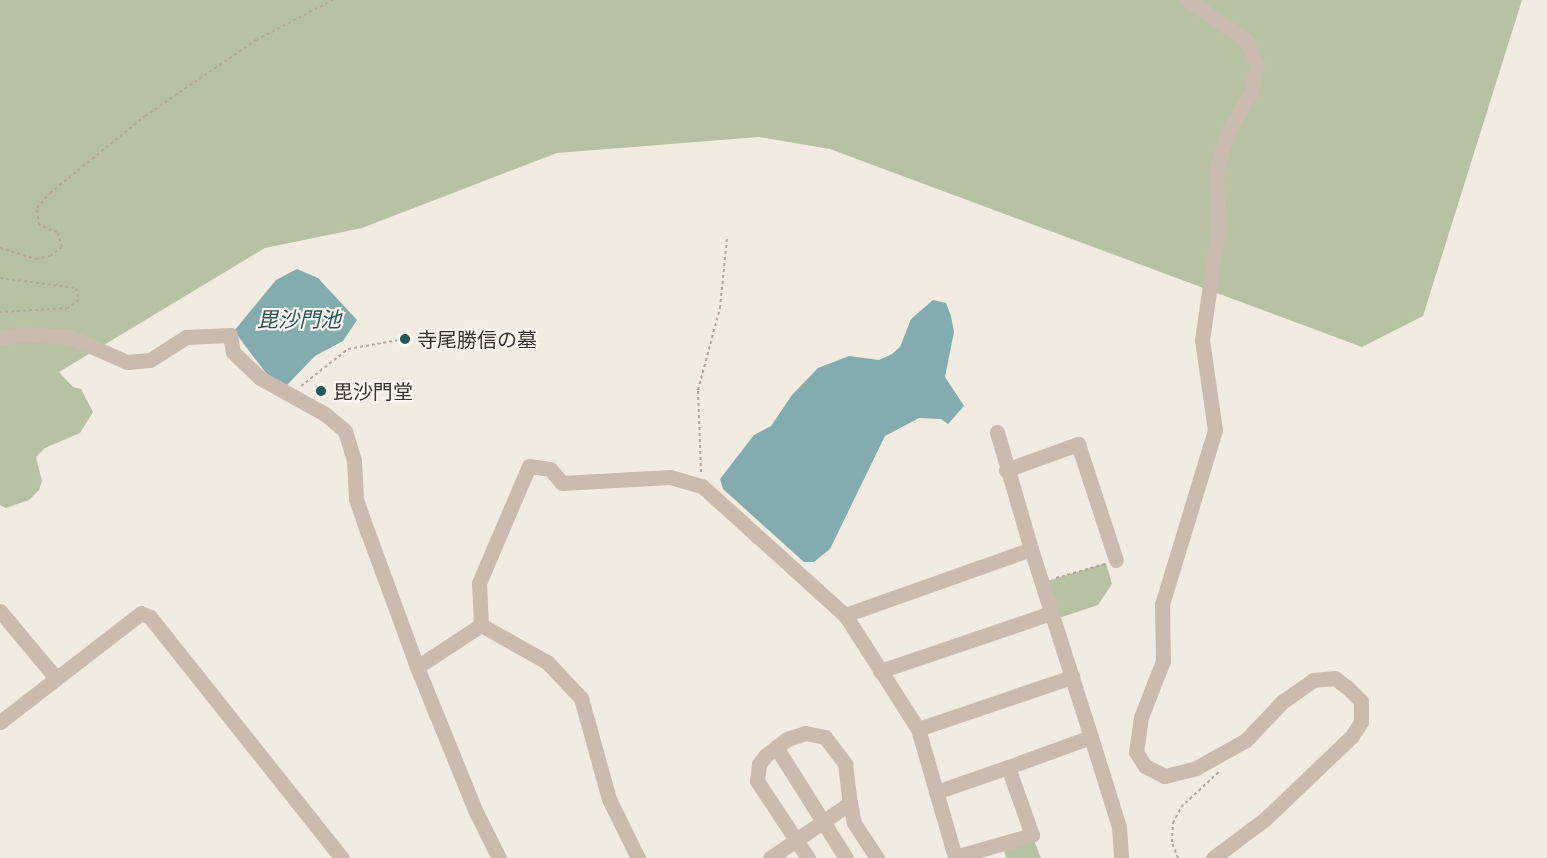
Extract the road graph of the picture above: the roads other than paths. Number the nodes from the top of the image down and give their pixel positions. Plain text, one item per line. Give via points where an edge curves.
1 (1187, 0) edge
2 (0, 338) edge
3 (997, 432) dead end
4 (1006, 470) junction
5 (1031, 549) junction
6 (1116, 560) road end
7 (0, 611) edge
8 (1051, 613) junction
9 (845, 615) junction
10 (481, 625) junction
11 (417, 667) junction
12 (880, 671) junction
13 (55, 677) junction
14 (1072, 677) junction
15 (0, 722) edge
16 (918, 729) junction
17 (1091, 737) junction
18 (776, 747) junction
19 (1008, 767) junction
20 (936, 792) junction
21 (850, 803) junction
22 (823, 820) junction
23 (797, 841) junction
24 (342, 858) edge
25 (499, 858) edge
26 (638, 858) edge
27 (770, 858) edge
28 (808, 858) edge
29 (846, 858) edge
30 (877, 858) edge
31 (1121, 858) edge
32 (1213, 858) edge

1 - 32 street via 1246,40 1257,65 1251,92 1227,133 1215,171 1218,229 1202,340 1215,430 1162,604 1163,661 1141,717 1136,752 1145,766 1165,776 1196,768 1246,740 1282,702 1312,680 1335,678 1360,701 1361,711 1361,722 1352,736 1265,819
2 - 11 street via 22,334 70,337 127,362 150,360 186,337 230,335 233,352 260,378 293,395 345,431 354,460 356,499
3 - 4 street
4 - 5 street
4 - 6 street via 1078,444
5 - 8 street
5 - 9 street
7 - 13 street
8 - 12 street
8 - 14 street
9 - 10 street via 702,486 670,477 562,483 550,469 530,466 479,583
9 - 12 street
10 - 11 street
10 - 26 street via 547,662 581,698 609,799
11 - 25 street
12 - 16 street
13 - 15 street
13 - 24 street via 133,617 141,613 150,617
14 - 16 street
14 - 17 street
16 - 20 street
17 - 19 street
17 - 31 street via 1119,827
18 - 21 street via 805,733 825,737 845,764
18 - 22 street
18 - 23 street via 759,764 757,781
19 - 20 street
19 - 20 street via 1032,835 955,857
21 - 22 street
21 - 30 street via 854,823
22 - 23 street
22 - 29 street
23 - 27 street
23 - 28 street

